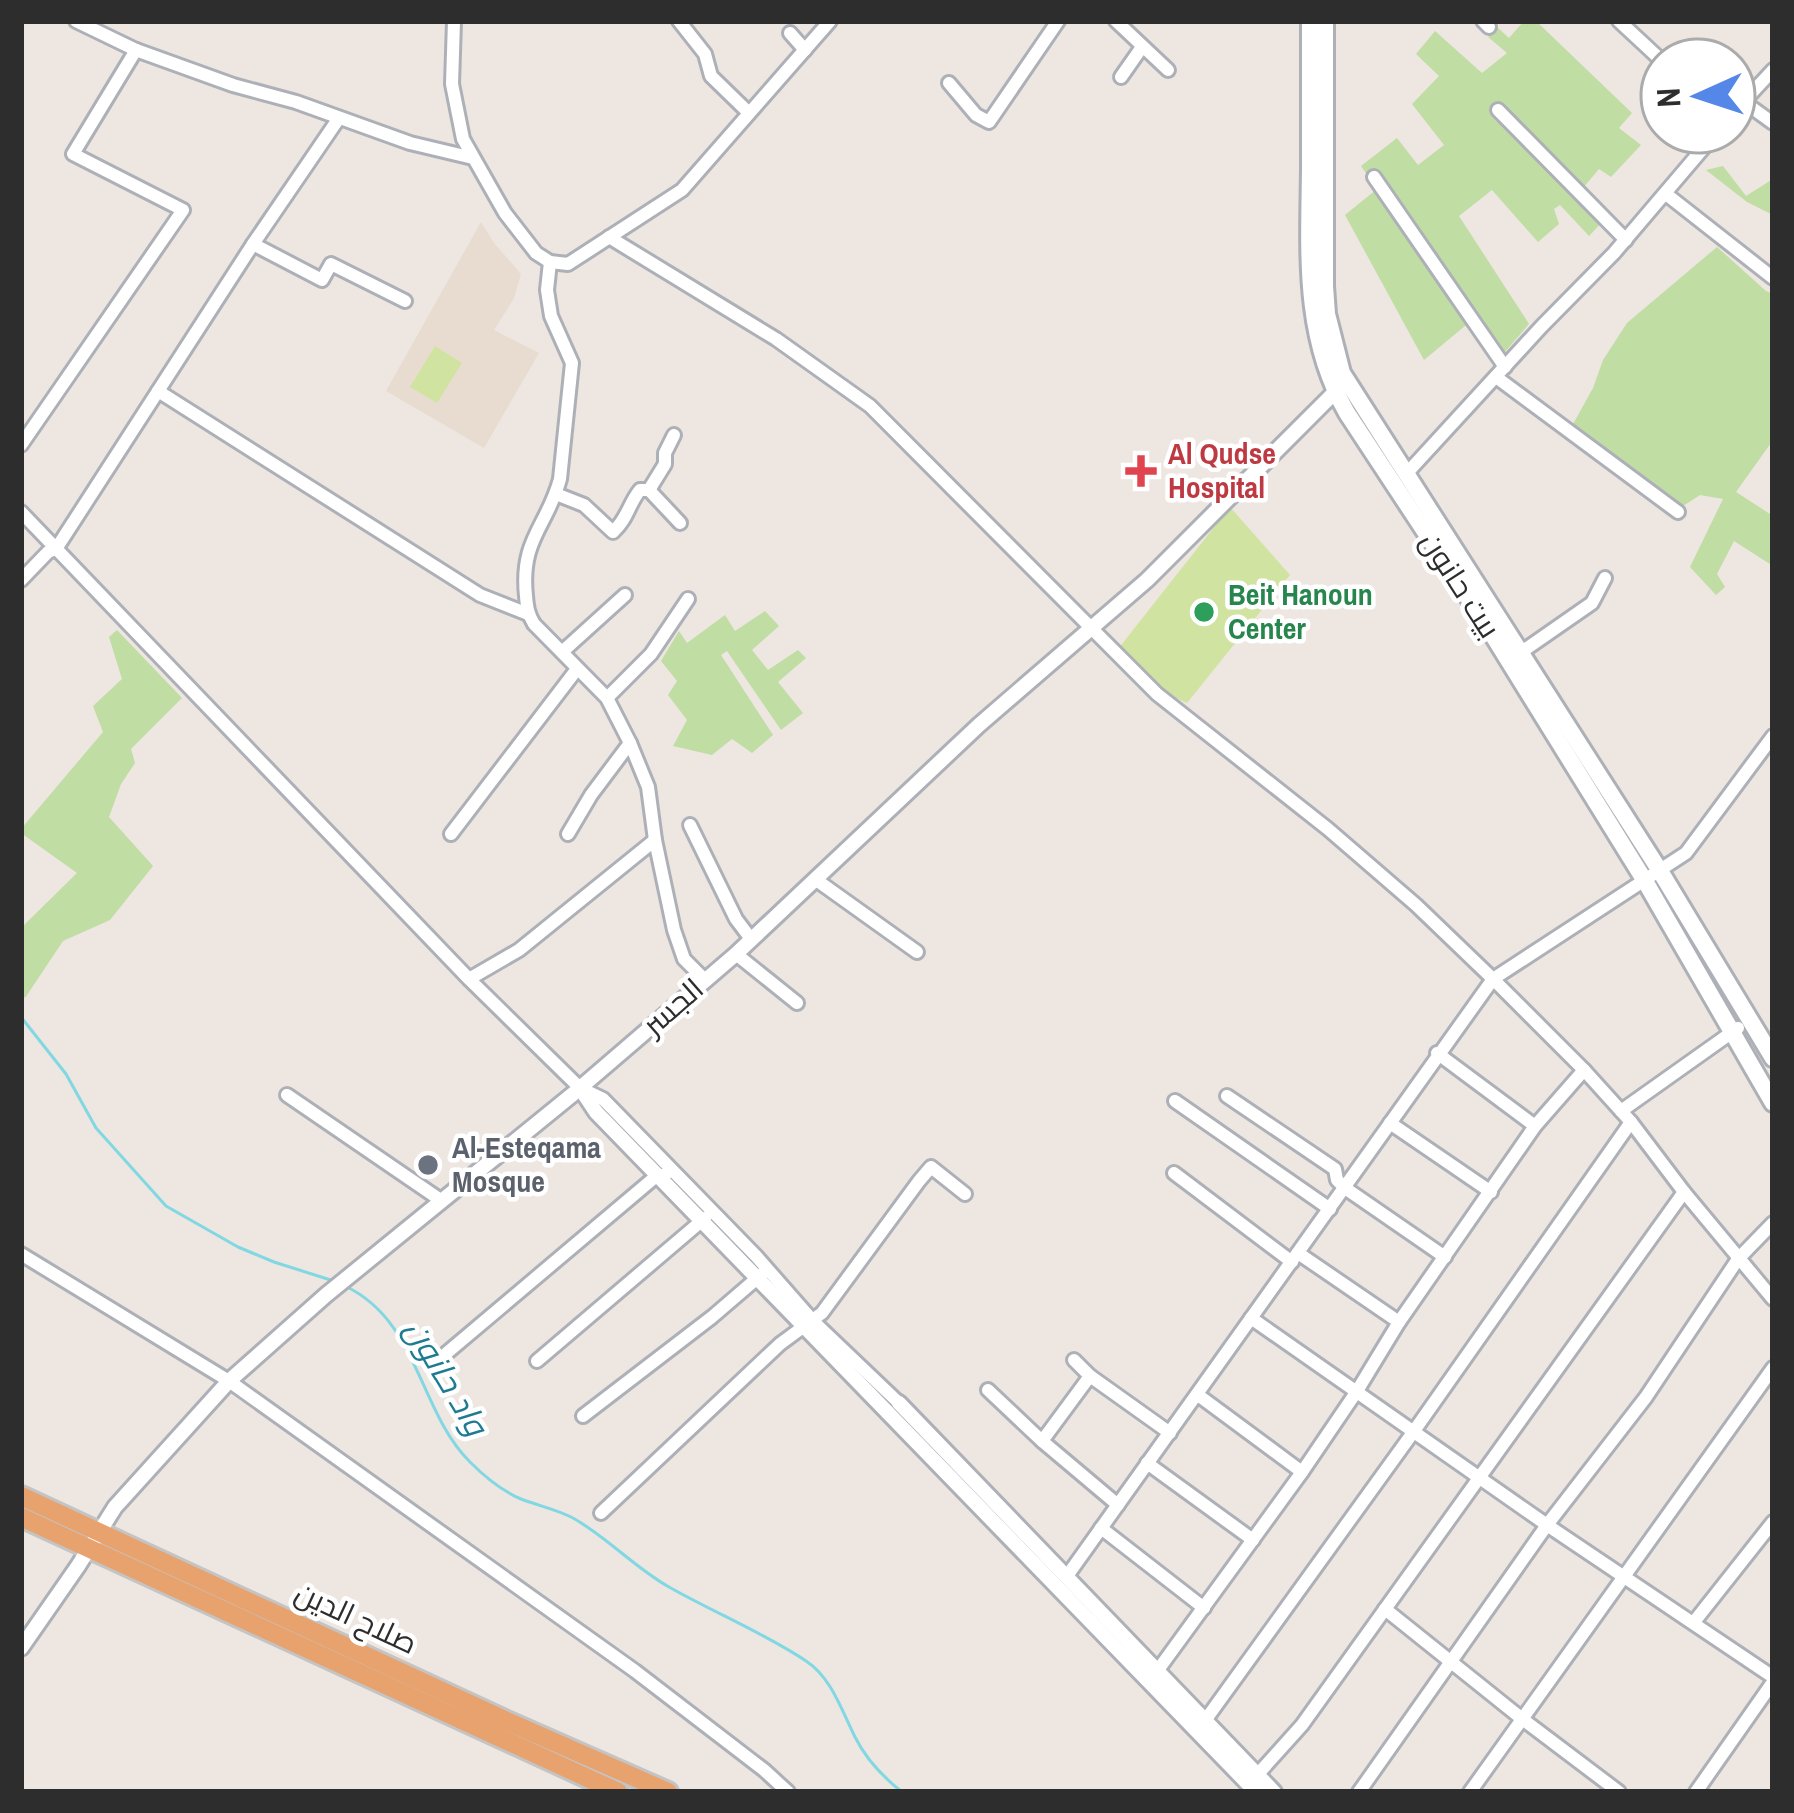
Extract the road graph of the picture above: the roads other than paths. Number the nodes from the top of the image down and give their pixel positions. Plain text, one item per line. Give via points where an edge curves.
1 (76, 21) edge
2 (454, 21) edge
3 (679, 21) edge
4 (830, 21) edge
5 (1058, 21) edge
6 (1117, 21) edge
7 (1310, 21) edge
8 (1324, 21) edge
9 (790, 33) dead end
10 (1142, 47) junction
11 (136, 50) junction
12 (805, 50) junction
13 (1168, 70) dead end
14 (1121, 77) dead end
15 (950, 82) dead end
16 (1498, 110) dead end
17 (749, 113) junction
18 (339, 118) junction
19 (1699, 156) edge
20 (473, 158) junction
21 (1374, 177) dead end
22 (1666, 194) junction
23 (609, 237) junction
24 (1626, 240) junction
25 (253, 244) junction
26 (550, 262) junction
27 (1773, 278) edge
28 (404, 301) dead end
29 (1500, 372) junction
30 (1340, 386) junction
31 (158, 391) junction
32 (674, 435) dead end
33 (21, 445) edge
34 (1407, 473) junction
35 (649, 490) junction
36 (556, 494) junction
37 (21, 512) edge
38 (1678, 512) dead end
39 (680, 523) dead end
40 (56, 549) junction
41 (1605, 578) dead end
42 (21, 580) edge
43 (625, 595) dead end
44 (688, 599) dead end
45 (528, 614) junction
46 (1091, 629) junction
47 (562, 652) junction
48 (1520, 653) junction
49 (577, 669) junction
50 (607, 698) junction
51 (1773, 736) edge
52 (631, 743) junction
53 (690, 825) dead end
54 (451, 834) dead end
55 (568, 834) dead end
56 (655, 840) junction
57 (1652, 876) junction
58 (815, 879) junction
59 (751, 939) junction
60 (916, 952) dead end
61 (736, 954) junction
62 (469, 979) junction
63 (1492, 979) junction
64 (705, 980) junction
65 (797, 1003) dead end
66 (1750, 1019) junction
67 (1731, 1033) junction
68 (1437, 1053) junction
69 (1773, 1058) edge
70 (1584, 1070) junction
71 (580, 1088) junction
72 (287, 1095) dead end
73 (1227, 1096) dead end
74 (1175, 1100) dead end
75 (1773, 1103) edge
76 (1626, 1116) junction
77 (1390, 1123) junction
78 (1535, 1126) junction
79 (1174, 1173) dead end
80 (666, 1174) junction
81 (1345, 1187) junction
82 (1491, 1192) junction
83 (1684, 1192) junction
84 (965, 1194) dead end
85 (442, 1202) junction
86 (1330, 1209) junction
87 (707, 1216) junction
88 (1773, 1223) edge
89 (21, 1254) edge
90 (1445, 1256) junction
91 (1295, 1257) junction
92 (1738, 1259) junction
93 (763, 1274) junction
94 (1773, 1299) edge
95 (1251, 1318) junction
96 (1399, 1322) junction
97 (808, 1324) junction
98 (1074, 1360) dead end
99 (537, 1361) dead end
100 (436, 1362) dead end
101 (1773, 1368) edge
102 (1090, 1376) junction
103 (230, 1381) junction
104 (988, 1390) dead end
105 (1357, 1391) junction
106 (1198, 1395) junction
107 (899, 1403) joint
108 (583, 1415) dead end
109 (1414, 1431) junction
110 (1170, 1433) junction
111 (1042, 1441) junction
112 (1147, 1463) junction
113 (1302, 1472) junction
114 (1479, 1477) junction
115 (21, 1496) edge
116 (1118, 1504) junction
117 (602, 1514) dead end
118 (21, 1516) edge
119 (1773, 1522) edge
120 (1547, 1525) junction
121 (1101, 1528) junction
122 (99, 1532) junction
123 (1253, 1540) junction
124 (88, 1550) junction
125 (1067, 1576) junction
126 (1625, 1578) junction
127 (1204, 1608) junction
128 (1385, 1609) junction
129 (1694, 1622) junction
130 (21, 1648) edge
131 (1451, 1662) junction
132 (1157, 1670) junction
133 (1773, 1679) edge
134 (1521, 1718) junction
135 (1204, 1722) junction
136 (1258, 1774) junction
137 (618, 1792) edge
138 (668, 1792) edge
139 (788, 1792) edge
140 (1256, 1792) edge
141 (1274, 1792) edge
142 (1358, 1792) edge
143 (1470, 1792) edge
144 (1619, 1792) edge
145 (1696, 1792) edge

1 - 11 street
2 - 20 street via 452,84
3 - 17 street via 710,76
4 - 12 street
5 - 15 street via 989,122
6 - 10 street
7 - 30 main road, بيت حانون via 1310,290 1318,341
8 - 30 main road, بيت حانون via 1325,286
9 - 12 street
10 - 13 street
10 - 14 street
11 - 18 street
11 - 33 street via 73,154 183,210
12 - 17 street
16 - 24 street
17 - 23 street via 682,190
18 - 20 street
18 - 25 street
19 - 22 street
20 - 26 street via 505,213
21 - 29 street
22 - 24 street
22 - 27 street
23 - 26 street via 568,264
23 - 46 street via 870,406
24 - 29 street
25 - 28 street via 322,280 331,264
25 - 31 street
26 - 36 street via 551,316 572,363
29 - 34 street
29 - 38 street
30 - 34 main road, بيت حانون
30 - 46 street, الجسر
30 - 57 main road, بيت حانون
31 - 40 street
31 - 45 street via 480,595
32 - 35 street
34 - 48 main road, بيت حانون
35 - 36 street via 640,490 613,532 584,505
35 - 39 street
36 - 45 street via 527,554
37 - 40 street
40 - 42 street
40 - 62 street
41 - 48 street via 1592,603
43 - 47 street
44 - 50 street via 651,654
45 - 47 street
46 - 58 street, الجسر
46 - 63 street
47 - 49 street
48 - 57 main road, بيت حانون
49 - 50 street
49 - 54 street
50 - 52 street
51 - 57 street via 1686,853
52 - 55 street
52 - 56 street
53 - 59 street
56 - 62 street via 519,950
56 - 64 street via 684,959
57 - 63 street
57 - 66 main road, بيت حانون
57 - 67 main road, بيت حانون
58 - 59 street, الجسر
58 - 60 street
59 - 61 street, الجسر
61 - 64 street, الجسر
61 - 65 street
62 - 71 street
63 - 68 street
63 - 70 street
64 - 71 street, الجسر
66 - 67 street
66 - 69 main road, بيت حانون
67 - 75 main road, بيت حانون
67 - 76 street
68 - 77 street
68 - 78 street
70 - 76 street
70 - 78 street
71 - 80 street
71 - 85 street, الجسر
72 - 85 street
73 - 81 street via 1335,1169
74 - 86 street
76 - 83 street
76 - 109 street
77 - 81 street
77 - 82 street
78 - 82 street
79 - 91 street
80 - 87 street
80 - 100 street
81 - 86 street
81 - 90 street
82 - 90 street
83 - 92 street
83 - 114 street
84 - 97 street via 932,1167
85 - 103 street, الجسر
86 - 91 street
87 - 93 street
87 - 99 street
88 - 92 street
89 - 103 street
90 - 96 street
91 - 95 street
91 - 96 street
92 - 94 street
92 - 120 street
93 - 97 street
93 - 108 street
95 - 105 street
95 - 106 street
96 - 105 street
97 - 107 street
97 - 117 street
97 - 140 street
98 - 102 street
101 - 126 street
102 - 110 street
102 - 111 street
103 - 122 street, الجسر
103 - 139 street via 635,1671
104 - 111 street
105 - 109 street
105 - 113 street
106 - 110 street
106 - 113 street
107 - 125 street
109 - 114 street
109 - 135 street
110 - 112 street
111 - 116 street
112 - 116 street
112 - 123 street
113 - 123 street
114 - 120 street
114 - 128 street
115 - 122 highway, صلاح الدين
116 - 121 street
118 - 124 highway, صلاح الدين
119 - 129 street
120 - 126 street
120 - 131 street
121 - 125 street
121 - 127 street
122 - 124 street, الجسر
122 - 138 highway, صلاح الدين
123 - 127 street
124 - 130 street, الجسر
124 - 137 highway, صلاح الدين
125 - 132 street
126 - 129 street
126 - 134 street
127 - 132 street
128 - 131 street
128 - 136 street
129 - 133 street
131 - 134 street
131 - 142 street
132 - 135 street
133 - 145 street
134 - 143 street
134 - 144 street
135 - 136 street
136 - 141 street

